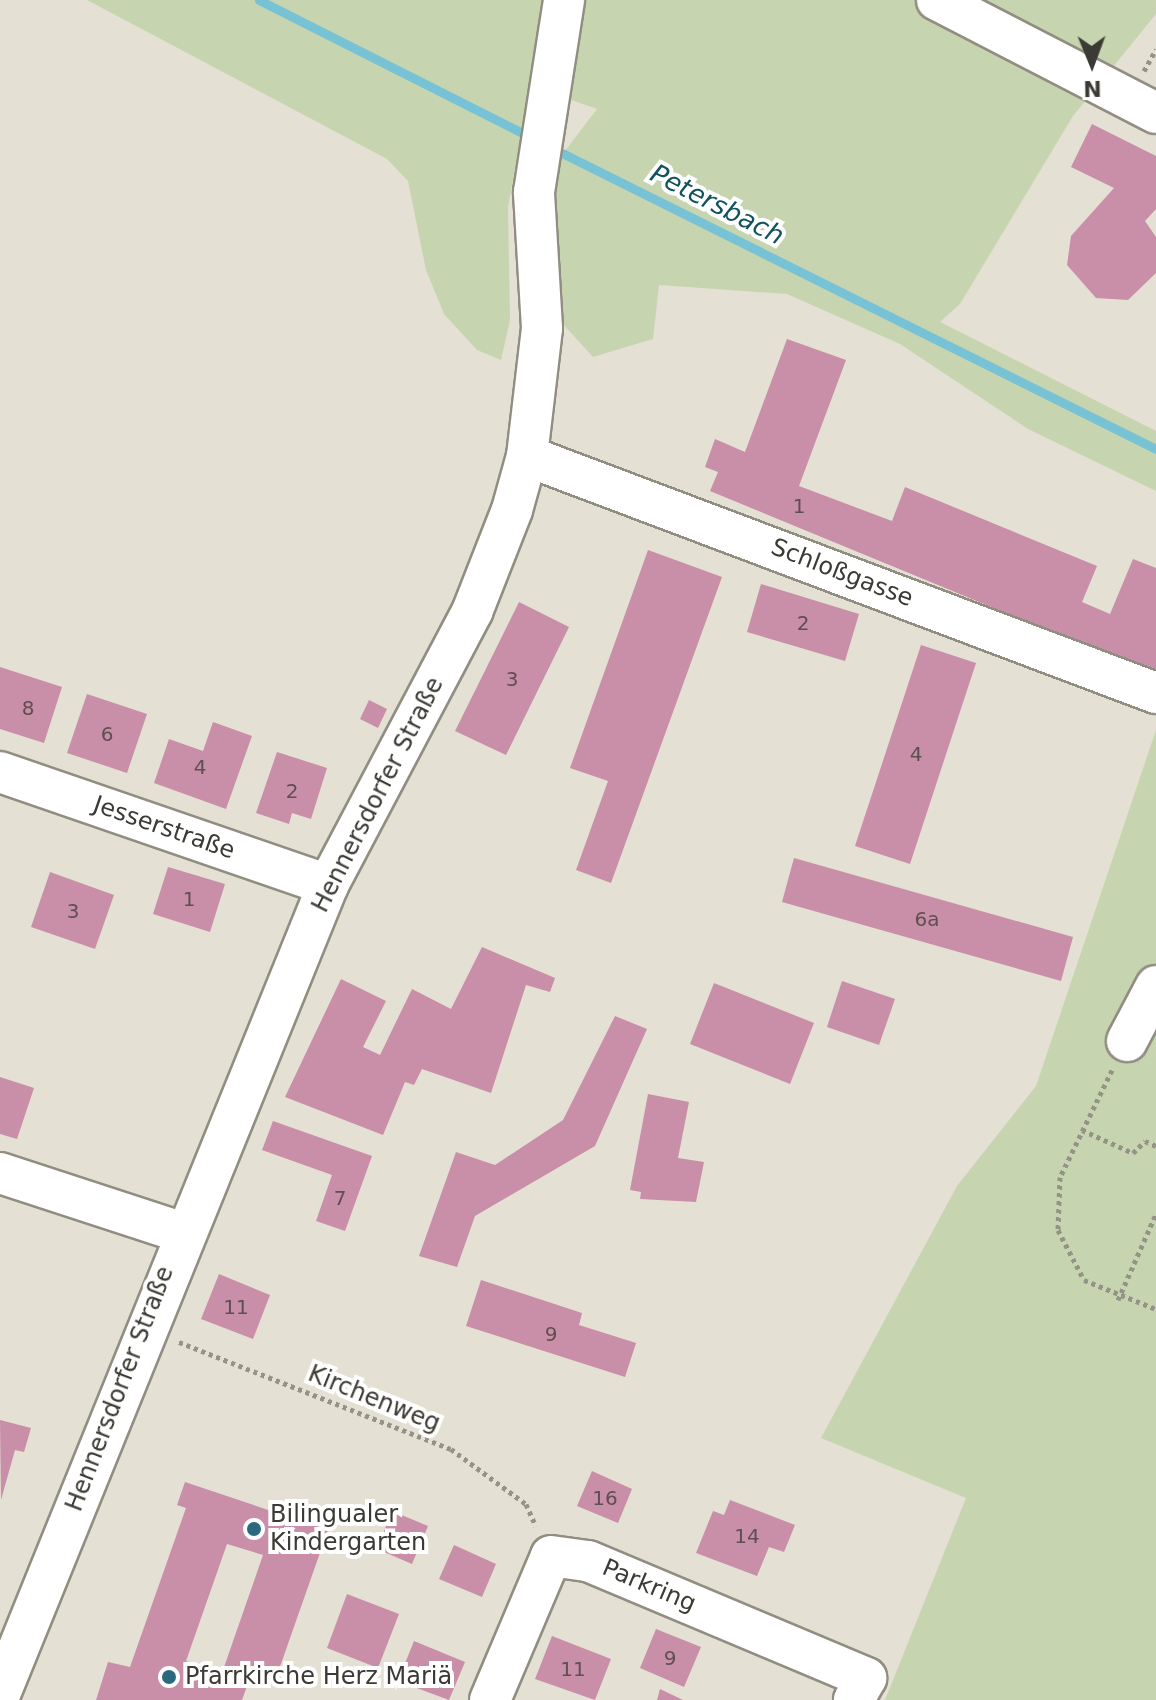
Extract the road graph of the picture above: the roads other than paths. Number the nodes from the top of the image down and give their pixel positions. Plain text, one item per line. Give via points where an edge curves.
1 (564, 0) edge
2 (937, 0) edge
3 (1156, 113) edge
4 (527, 456) junction
5 (1156, 693) edge
6 (0, 772) edge
7 (328, 885) junction
8 (1156, 986) edge
9 (1127, 1041) road end
10 (0, 1173) edge
11 (181, 1232) junction
12 (0, 1694) edge
13 (490, 1700) edge
14 (854, 1700) edge

1 - 4 street, Hennersdorfer Straße via 537,159 542,328
2 - 3 street
4 - 5 street, Schloßgasse
4 - 7 street, Hennersdorfer Straße via 472,612
6 - 7 street, Jesserstraße
7 - 11 street, Hennersdorfer Straße
8 - 9 street
10 - 11 street
11 - 12 street, Hennersdorfer Straße
13 - 14 street, Parkring via 551,1556 588,1561 866,1678

